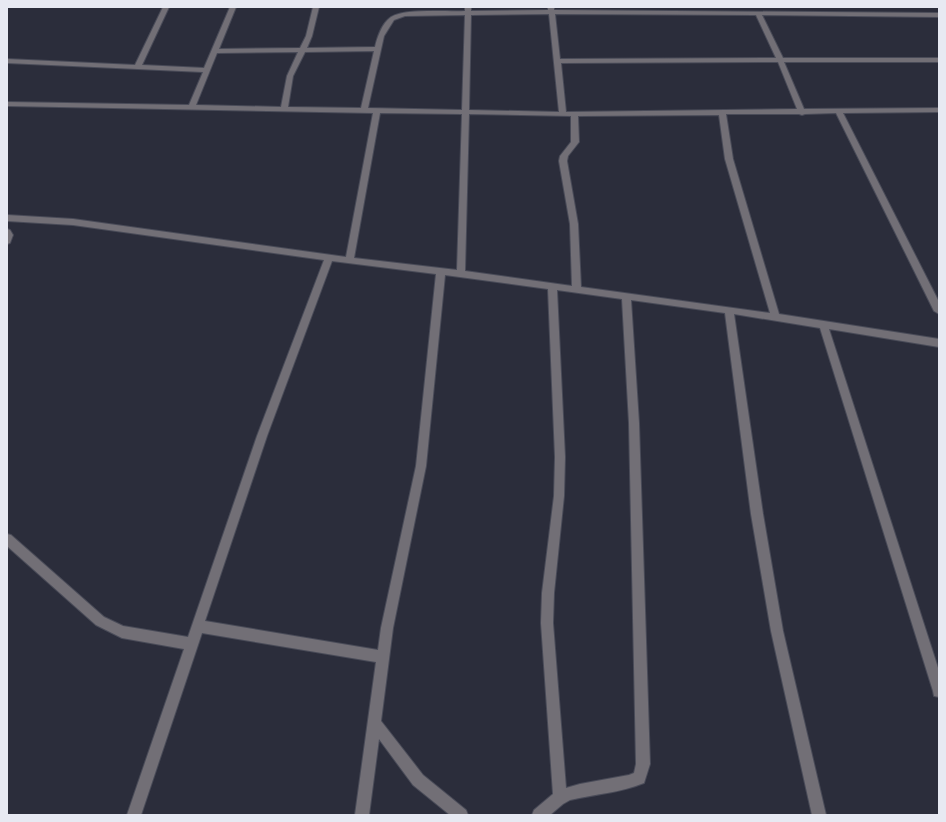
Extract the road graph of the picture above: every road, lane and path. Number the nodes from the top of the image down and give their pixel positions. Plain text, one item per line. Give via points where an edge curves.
1 (166, 7) edge
2 (233, 7) edge
3 (316, 7) edge
4 (467, 10) edge
5 (551, 10) edge
6 (758, 13) junction
7 (939, 15) edge
8 (302, 49) junction
9 (377, 49) junction
10 (216, 51) junction
11 (780, 60) junction
12 (939, 60) edge
13 (7, 61) edge
14 (558, 61) junction
15 (138, 66) junction
16 (208, 70) junction
17 (7, 104) edge
18 (191, 108) junction
19 (284, 109) junction
20 (364, 111) junction
21 (377, 111) junction
22 (939, 111) edge
23 (840, 112) junction
24 (466, 113) junction
25 (722, 113) junction
26 (802, 113) junction
27 (563, 114) junction
28 (574, 114) junction
29 (7, 218) edge
30 (7, 232) edge
31 (7, 241) edge
32 (329, 258) junction
33 (349, 260) junction
34 (442, 272) junction
35 (461, 274) junction
36 (552, 287) junction
37 (578, 290) junction
38 (626, 298) junction
39 (729, 310) junction
40 (939, 311) edge
41 (776, 318) junction
42 (824, 327) junction
43 (939, 343) edge
44 (7, 539) edge
45 (198, 626) junction
46 (191, 644) junction
47 (382, 657) junction
48 (939, 691) edge
49 (374, 722) junction
50 (560, 798) junction
51 (134, 815) edge
52 (362, 815) edge
53 (461, 815) edge
54 (539, 815) edge
55 (819, 815) edge

1 - 15 street
2 - 10 street
3 - 8 street via 309,36
4 - 5 street
4 - 9 street via 396,16 383,31
4 - 24 street
5 - 6 street
5 - 14 street
6 - 7 street
6 - 11 street
8 - 9 street
8 - 10 street
8 - 19 street via 290,76
9 - 20 street
10 - 16 street
11 - 12 street
11 - 14 street
11 - 26 street
13 - 15 street
14 - 27 street
15 - 16 street
16 - 18 street
17 - 18 street
18 - 19 street
19 - 20 street
20 - 21 street
21 - 24 street
21 - 33 street
22 - 23 street
23 - 26 street
23 - 40 street
24 - 27 street
24 - 35 street
25 - 26 street
25 - 28 street
25 - 41 street via 729,159
27 - 28 street
28 - 37 street via 576,142 563,161 574,224
29 - 32 street via 73,222
30 - 31 street
32 - 33 street
32 - 45 street via 262,436
33 - 34 street
34 - 35 street
34 - 47 street via 421,466
35 - 36 street
36 - 37 street
36 - 50 street via 560,457 559,496 547,617
37 - 38 street
38 - 39 street
38 - 50 street via 634,423 643,764 639,778 627,784 592,789
39 - 41 street
39 - 55 street via 769,584
41 - 42 street
42 - 43 street
42 - 48 street
44 - 46 street via 100,621 122,632
45 - 46 street
45 - 47 street
46 - 51 street
47 - 49 street
49 - 52 street
49 - 53 street via 418,780
50 - 54 street

